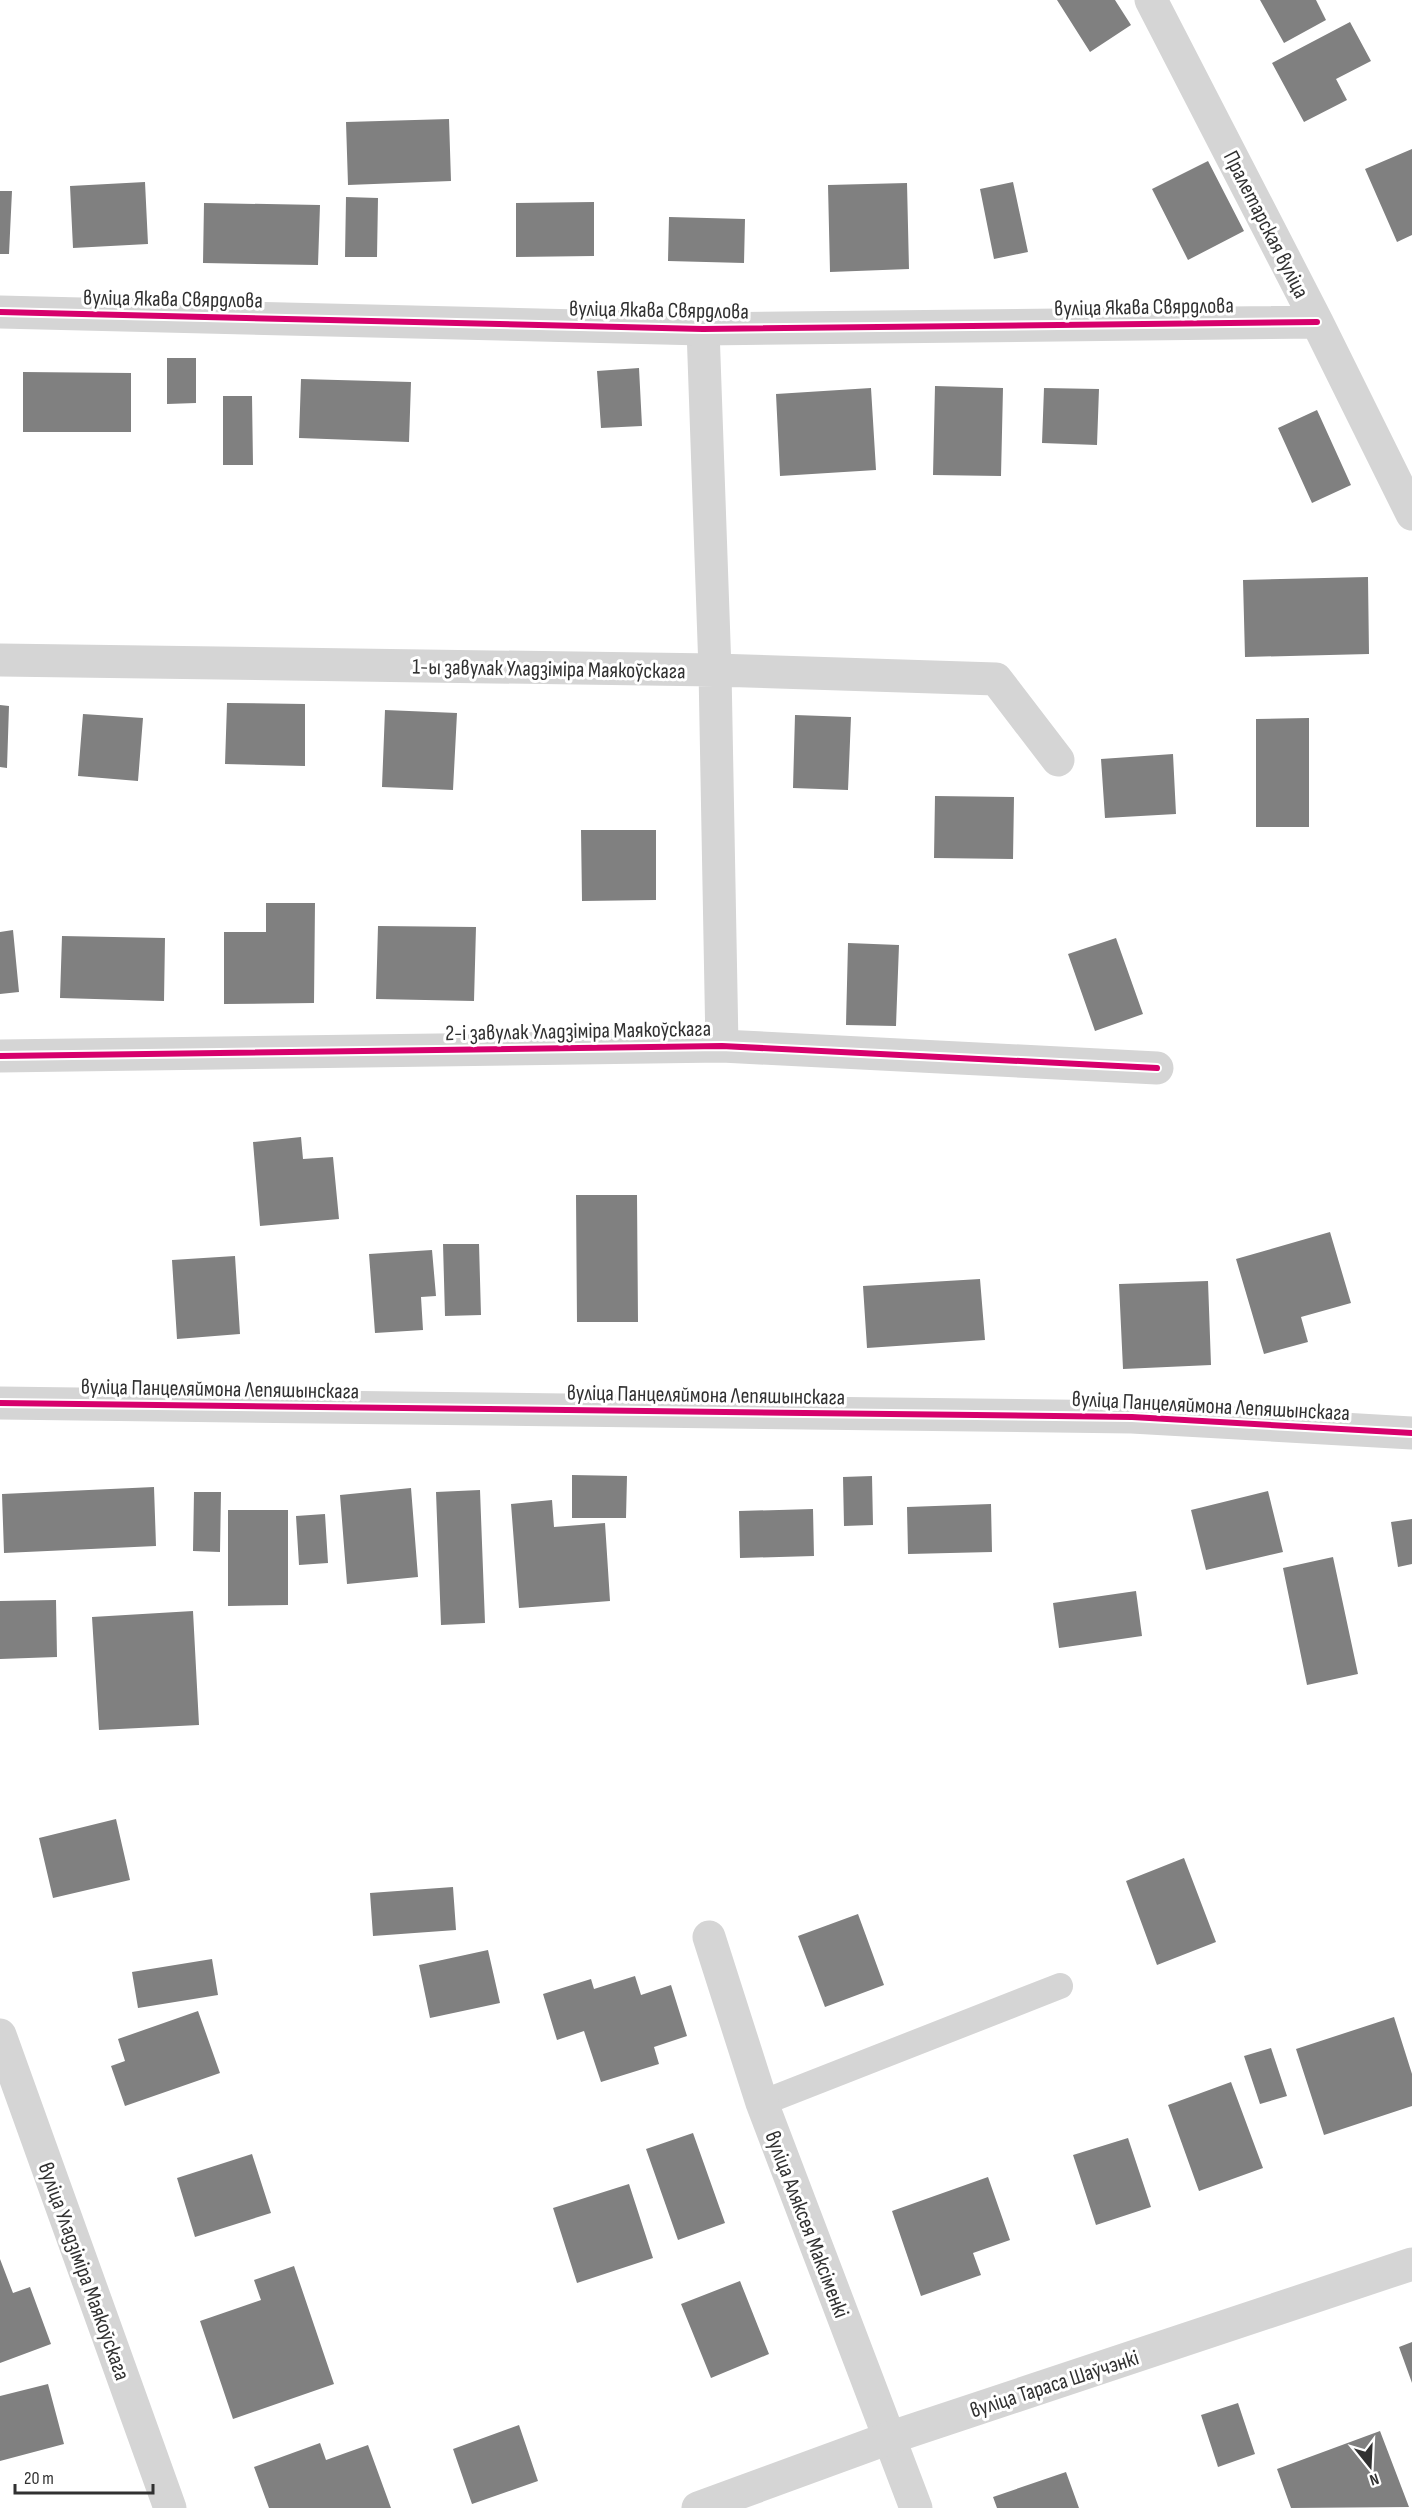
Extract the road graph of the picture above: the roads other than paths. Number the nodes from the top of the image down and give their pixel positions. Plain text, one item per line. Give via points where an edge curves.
1 (1150, 0) edge
2 (0, 312) edge
3 (1317, 322) junction
4 (703, 329) junction
5 (1412, 514) edge
6 (0, 660) edge
7 (715, 670) junction
8 (1058, 760) dead end
9 (722, 1046) junction
10 (0, 1056) edge
11 (1157, 1068) dead end
12 (0, 1403) edge
13 (1412, 1433) edge
14 (709, 1937) dead end
15 (1060, 1986) dead end
16 (0, 2035) edge
17 (762, 2103) junction
18 (1412, 2264) edge
19 (889, 2438) junction
20 (170, 2508) edge
21 (698, 2508) edge
22 (916, 2508) edge

1 - 3 street, Пралетарская вуліца
2 - 4 street, вуліца Якава Свярдлова
3 - 4 street, вуліца Якава Свярдлова
3 - 5 street, Пралетарская вуліца
4 - 7 street
6 - 7 street, 1-ы завулак Уладзіміра Маякоўскага
7 - 8 street, 1-ы завулак Уладзіміра Маякоўскага via 996,679
7 - 9 street
9 - 10 street, 2-і завулак Уладзіміра Маякоўскага
9 - 11 street, 2-і завулак Уладзіміра Маякоўскага
12 - 13 street, вуліца Панцеляймона Лепяшынскага via 1132,1417
14 - 17 street, вуліца Аляксея Максіменкі
15 - 17 lane
16 - 20 street, вуліца Уладзіміра Маякоўскага
17 - 19 street, вуліца Аляксея Максіменкі
18 - 19 street, вуліца Тараса Шаўчэнкі
19 - 21 street, вуліца Тараса Шаўчэнкі
19 - 22 street, вуліца Аляксея Максіменкі

